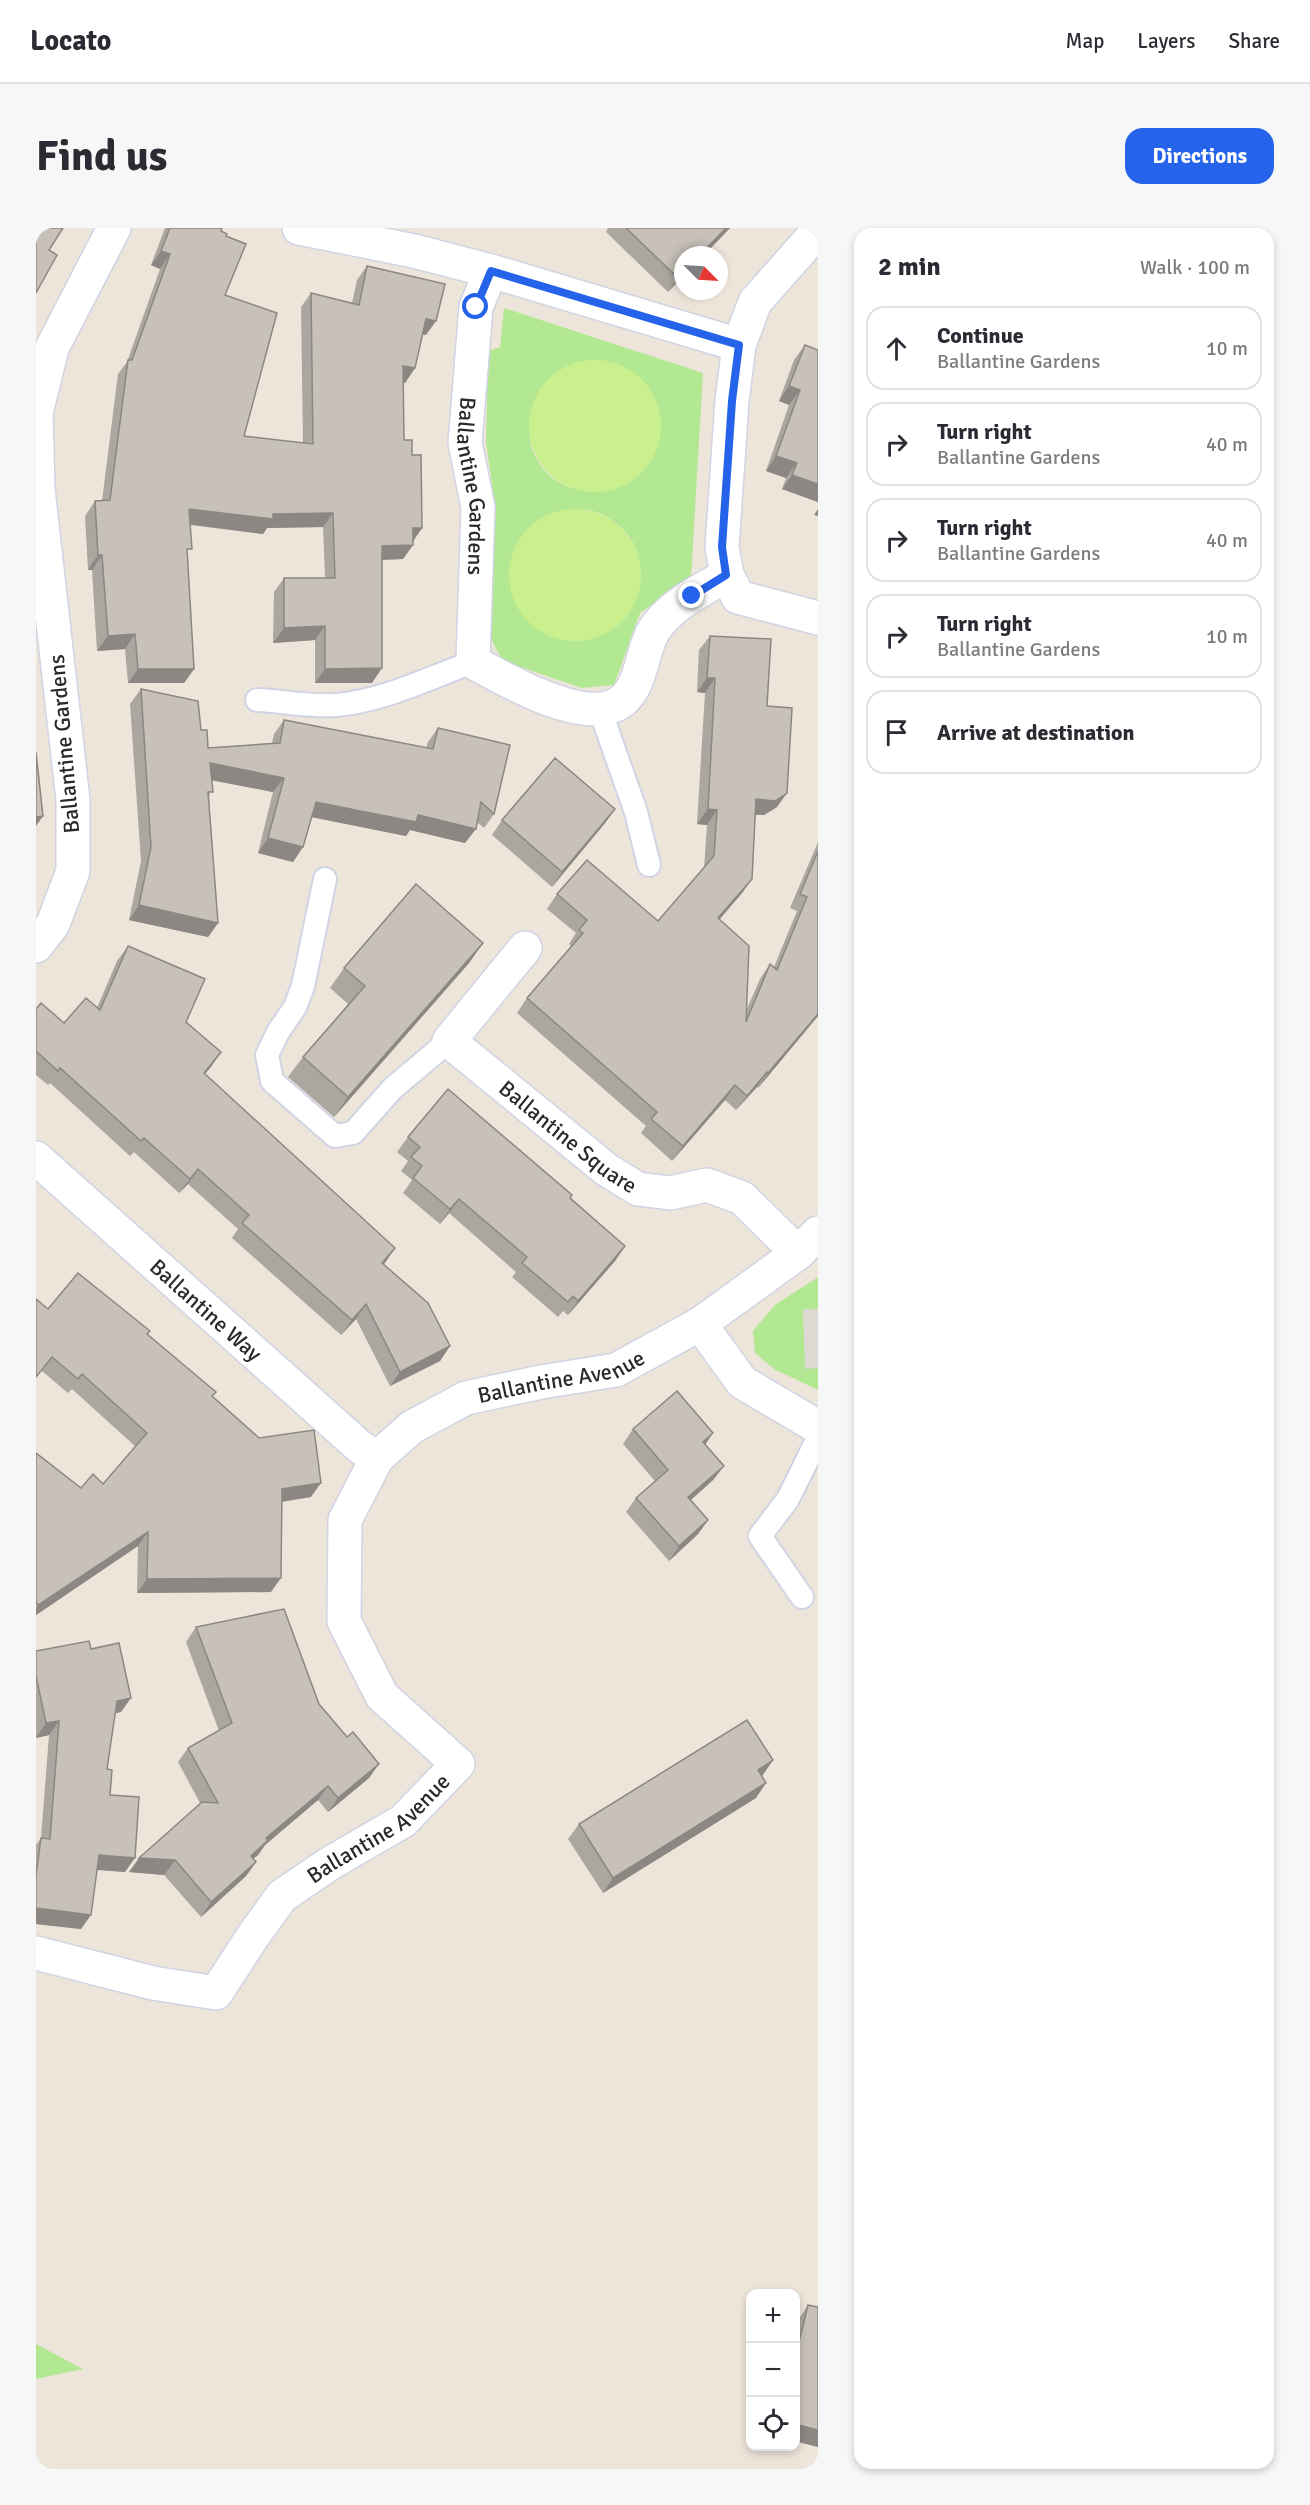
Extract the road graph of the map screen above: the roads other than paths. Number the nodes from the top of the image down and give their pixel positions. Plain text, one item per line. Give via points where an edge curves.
1 (114, 228) edge
2 (299, 228) edge
3 (818, 231) edge
4 (491, 271) junction
5 (739, 345) junction
6 (726, 575) junction
7 (818, 618) edge
8 (473, 662) junction
9 (257, 700) dead end
10 (600, 710) junction
11 (649, 865) dead end
12 (325, 879) dead end
13 (36, 946) edge
14 (525, 948) dead end
15 (449, 1041) junction
16 (36, 1158) edge
17 (808, 1243) edge
18 (700, 1324) junction
19 (818, 1428) edge
20 (818, 1438) edge
21 (377, 1458) junction
22 (802, 1597) dead end
23 (36, 1953) edge

1 - 13 street, Ballantine Gardens via 52,348 36,413 38,489 73,800 73,871 53,924
2 - 4 street
3 - 5 street via 755,302
4 - 5 street
4 - 8 street, Ballantine Gardens via 476,307 465,443 478,507
5 - 6 street via 722,547
6 - 7 street via 738,597
6 - 10 street via 675,607 653,631 638,678 622,700
8 - 9 lane via 359,702 333,705
8 - 10 street via 518,687 558,702
10 - 11 lane via 636,812
12 - 15 lane via 303,986 267,1055 272,1082 335,1136 353,1133 393,1088
14 - 15 street
15 - 17 street, Ballantine Square via 608,1170 638,1189 670,1193 707,1185 742,1198
16 - 21 street, Ballantine Way
17 - 18 street
18 - 19 street via 742,1382
18 - 21 street, Ballantine Avenue via 616,1370 466,1398 412,1428
20 - 22 lane via 788,1499 760,1536
21 - 23 street, Ballantine Avenue via 345,1521 344,1621 382,1696 459,1764 403,1821 282,1896 216,1993 153,1983

